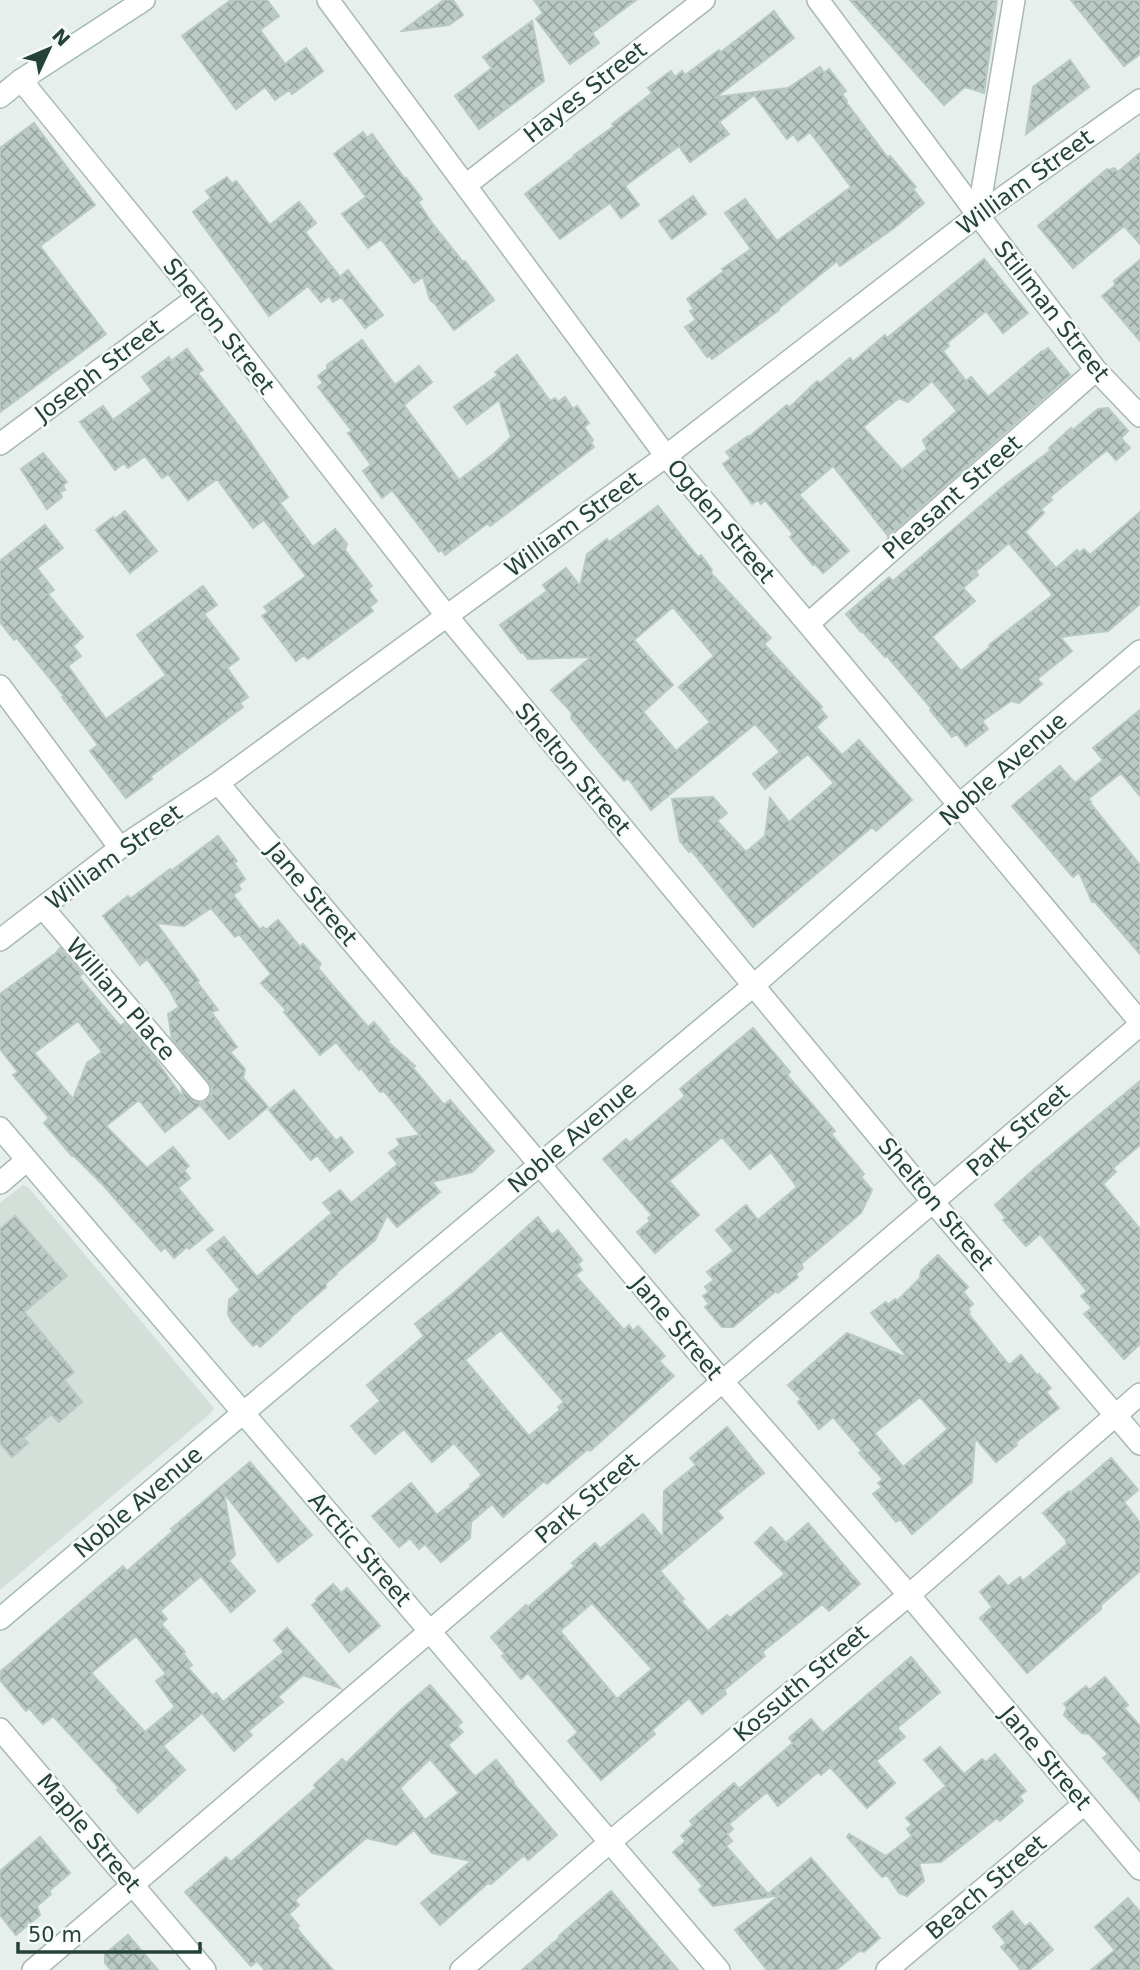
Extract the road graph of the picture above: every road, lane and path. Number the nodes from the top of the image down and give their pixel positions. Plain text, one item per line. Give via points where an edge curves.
1 (144, 0) edge
2 (327, 0) edge
3 (704, 0) edge
4 (818, 0) edge
5 (1014, 0) edge
6 (21, 80) junction
7 (0, 97) edge
8 (1140, 100) edge
9 (466, 185) junction
10 (978, 215) junction
11 (198, 297) junction
12 (1096, 370) junction
13 (1140, 416) edge
14 (0, 444) edge
15 (666, 456) junction
16 (446, 615) junction
17 (808, 624) junction
18 (1140, 651) edge
19 (0, 686) edge
20 (218, 783) junction
21 (959, 806) junction
22 (120, 848) junction
23 (43, 908) junction
24 (0, 940) edge
25 (753, 986) junction
26 (1140, 1024) edge
27 (199, 1090) dead end
28 (0, 1128) edge
29 (27, 1160) junction
30 (539, 1164) junction
31 (0, 1183) edge
32 (933, 1202) junction
33 (723, 1382) junction
34 (1140, 1394) edge
35 (243, 1413) junction
36 (1115, 1416) junction
37 (1140, 1444) edge
38 (909, 1595) junction
39 (0, 1619) edge
40 (430, 1631) junction
41 (0, 1729) edge
42 (1084, 1804) junction
43 (610, 1842) junction
44 (1140, 1869) edge
45 (133, 1886) junction
46 (33, 1970) edge
47 (205, 1970) edge
48 (461, 1970) edge
49 (719, 1970) edge
50 (887, 1970) edge

1 - 6 street
2 - 9 street, Ogden Street
3 - 9 street, Hayes Street
4 - 10 street, Stillman Street
5 - 10 street
6 - 7 street
6 - 11 street, Shelton Street
8 - 10 street, William Street
9 - 15 street, Ogden Street
10 - 12 street, Stillman Street
10 - 15 street, William Street
11 - 14 street, Joseph Street
11 - 16 street, Shelton Street
12 - 13 street, Stillman Street
12 - 17 street, Pleasant Street
15 - 16 street, William Street
15 - 17 street, Ogden Street
16 - 20 street, William Street
16 - 25 street, Shelton Street
17 - 21 street, Ogden Street
18 - 21 street, Noble Avenue
19 - 22 street
20 - 22 street, William Street
20 - 30 street, Jane Street
21 - 25 street, Noble Avenue
21 - 26 street, Ogden Street
22 - 23 street, William Street
23 - 24 street, William Street
23 - 27 street, William Place
25 - 30 street, Noble Avenue
25 - 32 street, Shelton Street
26 - 32 street, Park Street
28 - 29 street, Arctic Street
29 - 31 street
29 - 35 street, Arctic Street
30 - 33 street, Jane Street
30 - 35 street, Noble Avenue
32 - 33 street, Park Street
32 - 36 street, Shelton Street
33 - 38 street, Jane Street
33 - 40 street, Park Street
34 - 36 street, Kossuth Street
35 - 39 street, Noble Avenue
35 - 40 street, Arctic Street
36 - 37 street, Shelton Street
36 - 38 street, Kossuth Street
38 - 42 street, Jane Street
38 - 43 street, Kossuth Street
40 - 43 street, Arctic Street
40 - 45 street, Park Street
41 - 45 street, Maple Street
42 - 44 street, Jane Street
42 - 50 street, Beach Street
43 - 48 street, Kossuth Street
43 - 49 street, Arctic Street
45 - 46 street, Park Street
45 - 47 street, Maple Street

